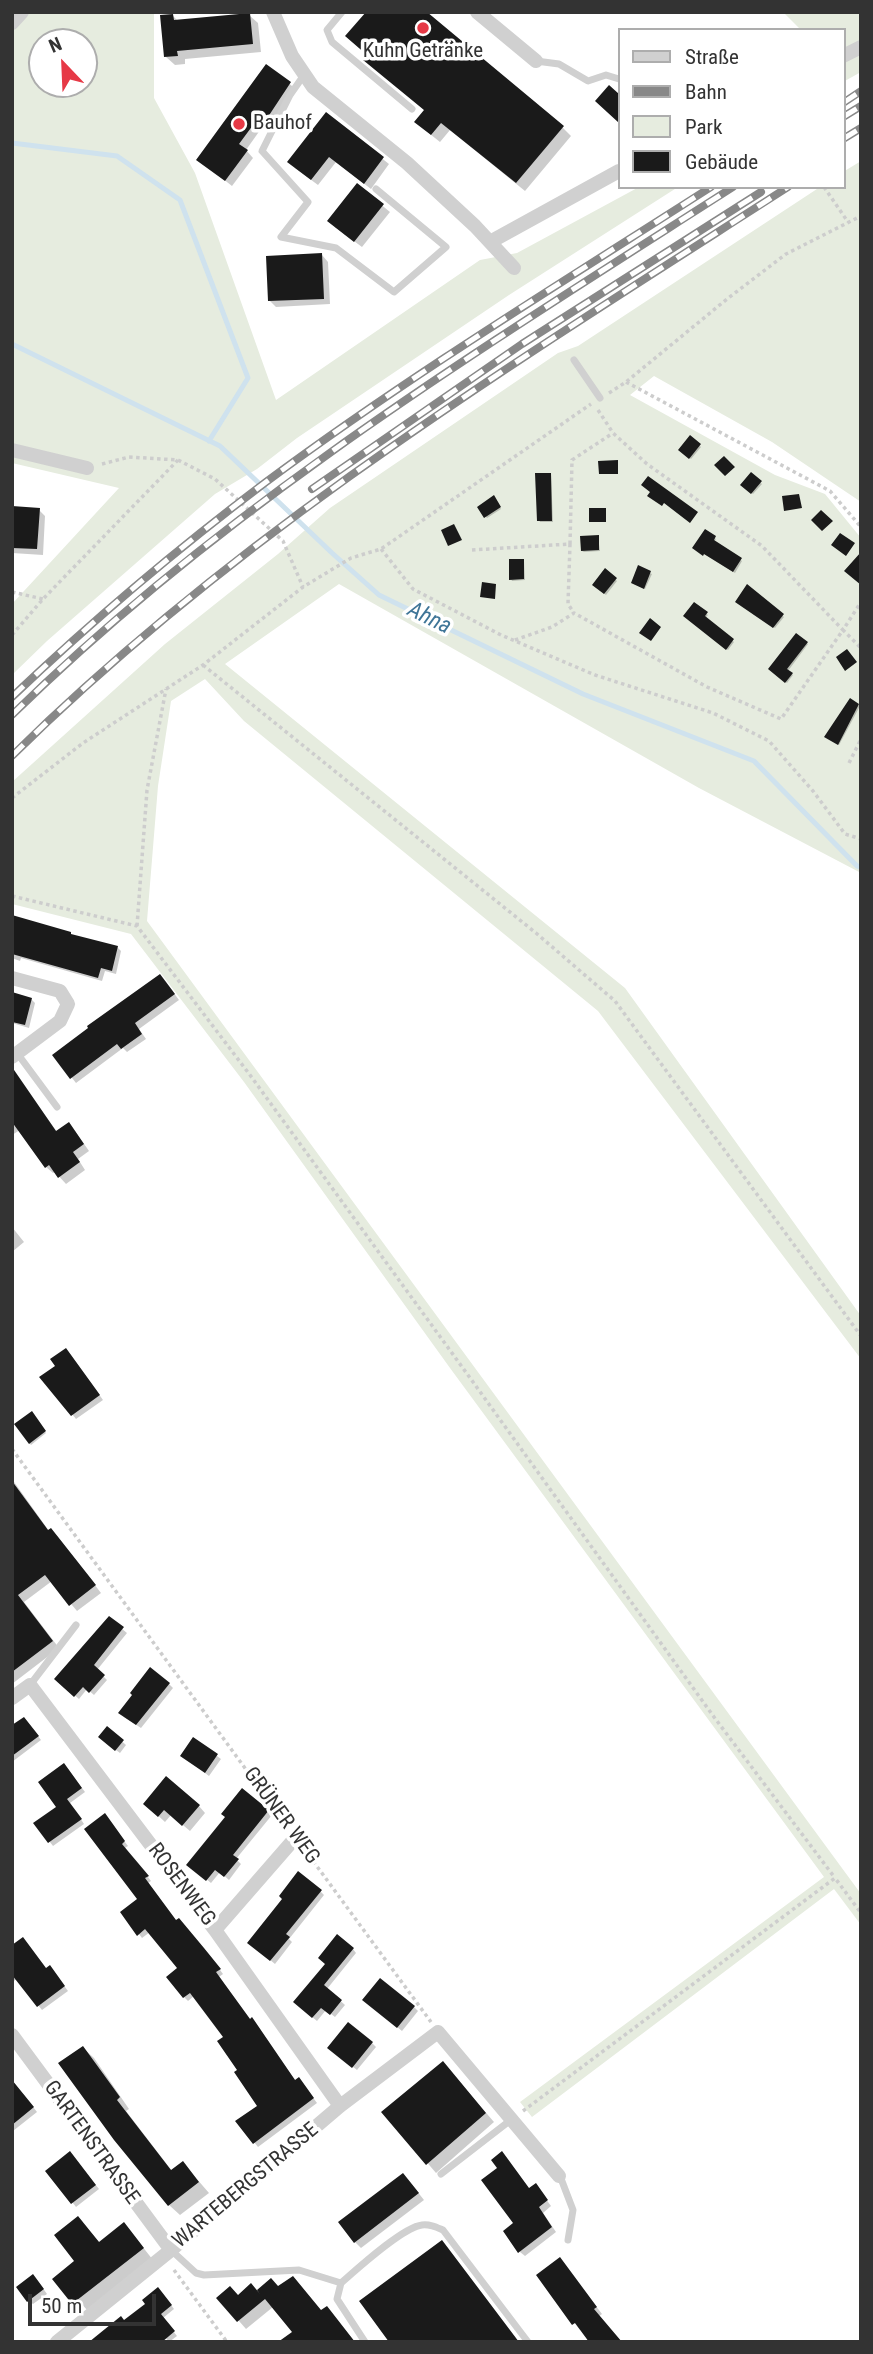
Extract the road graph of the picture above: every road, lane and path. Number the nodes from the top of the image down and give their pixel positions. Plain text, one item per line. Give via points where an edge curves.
1 (22, 12) edge
2 (273, 12) edge
3 (342, 12) edge
4 (477, 12) edge
5 (12, 23) edge
6 (861, 47) edge
7 (845, 55) edge
8 (536, 61) joint
9 (304, 75) junction
10 (618, 79) edge
11 (412, 109) dead end
12 (618, 172) edge
13 (376, 189) dead end
14 (825, 189) edge
15 (861, 216) edge
16 (848, 222) junction
17 (490, 242) junction
18 (514, 268) dead end
19 (574, 360) dead end
20 (626, 382) junction
21 (600, 398) junction
22 (603, 418) dead end
23 (613, 433) junction
24 (12, 450) edge
25 (178, 460) junction
26 (87, 468) joint
27 (861, 527) edge
28 (570, 544) junction
29 (381, 549) junction
30 (472, 550) dead end
31 (303, 587) junction
32 (12, 592) edge
33 (43, 599) junction
34 (861, 601) edge
35 (574, 613) junction
36 (843, 630) junction
37 (12, 635) edge
38 (513, 640) junction
39 (861, 648) edge
40 (203, 665) junction
41 (166, 690) junction
42 (861, 739) edge
43 (849, 763) dead end
44 (12, 798) edge
45 (861, 839) edge
46 (12, 895) edge
47 (137, 926) junction
48 (12, 978) edge
49 (15, 1055) edge
50 (57, 1107) dead end
51 (861, 1336) edge
52 (12, 1449) edge
53 (76, 1625) dead end
54 (30, 1685) junction
55 (12, 1698) edge
56 (296, 1837) junction
57 (835, 1878) junction
58 (861, 1913) edge
59 (215, 1930) junction
60 (438, 2032) junction
61 (12, 2035) edge
62 (340, 2106) junction
63 (512, 2119) junction
64 (441, 2174) dead end
65 (559, 2176) joint
66 (568, 2240) dead end
67 (167, 2253) junction
68 (341, 2283) junction
69 (57, 2342) edge
70 (227, 2342) edge
71 (365, 2342) edge
72 (528, 2342) edge

1 - 5 street
2 - 9 street
3 - 11 lane via 327,30 332,42
4 - 8 street
6 - 7 street
8 - 10 lane via 559,64 588,81 606,75
9 - 13 lane via 262,151 307,202 281,237 336,248 394,292 446,247
9 - 17 street
12 - 17 street
14 - 16 path
15 - 16 path
16 - 20 path via 786,254
17 - 18 street
19 - 21 lane
20 - 21 path
20 - 27 path via 830,491
21 - 29 path
22 - 23 path
23 - 28 path via 572,460
23 - 36 path via 648,464 762,546
24 - 26 street
25 - 26 path via 129,457
25 - 31 path via 215,479 283,541
25 - 33 path
28 - 30 path
28 - 35 path via 568,604
29 - 31 path via 351,558
29 - 38 path via 413,589
31 - 40 path
32 - 33 path
33 - 37 path
34 - 36 path
35 - 36 path via 707,687 781,719
35 - 38 path via 552,627
36 - 39 path
38 - 45 path via 596,675 713,713 769,741 845,834
40 - 41 path
40 - 51 path via 615,1001
41 - 44 path via 83,743
41 - 47 path via 147,790
42 - 43 path
46 - 47 path
47 - 57 path
48 - 49 street via 60,991 68,1004 60,1021
49 - 50 lane
52 - 56 path, GRÜNER WEG
53 - 54 lane
54 - 55 street
54 - 59 street, ROSENWEG
56 - 59 street
56 - 60 path, GRÜNER WEG
57 - 58 path
57 - 63 path
59 - 62 street, ROSENWEG
60 - 62 street, WARTEBERGSTRASSE
60 - 63 street
61 - 67 street, GARTENSTRASSE
62 - 67 street, WARTEBERGSTRASSE
63 - 64 lane
63 - 65 street
65 - 66 lane via 573,2210
67 - 68 lane via 204,2275 299,2270
67 - 69 street, WARTEBERGSTRASSE
67 - 70 path
68 - 71 lane via 337,2299
68 - 72 lane via 406,2232 432,2225 443,2230

